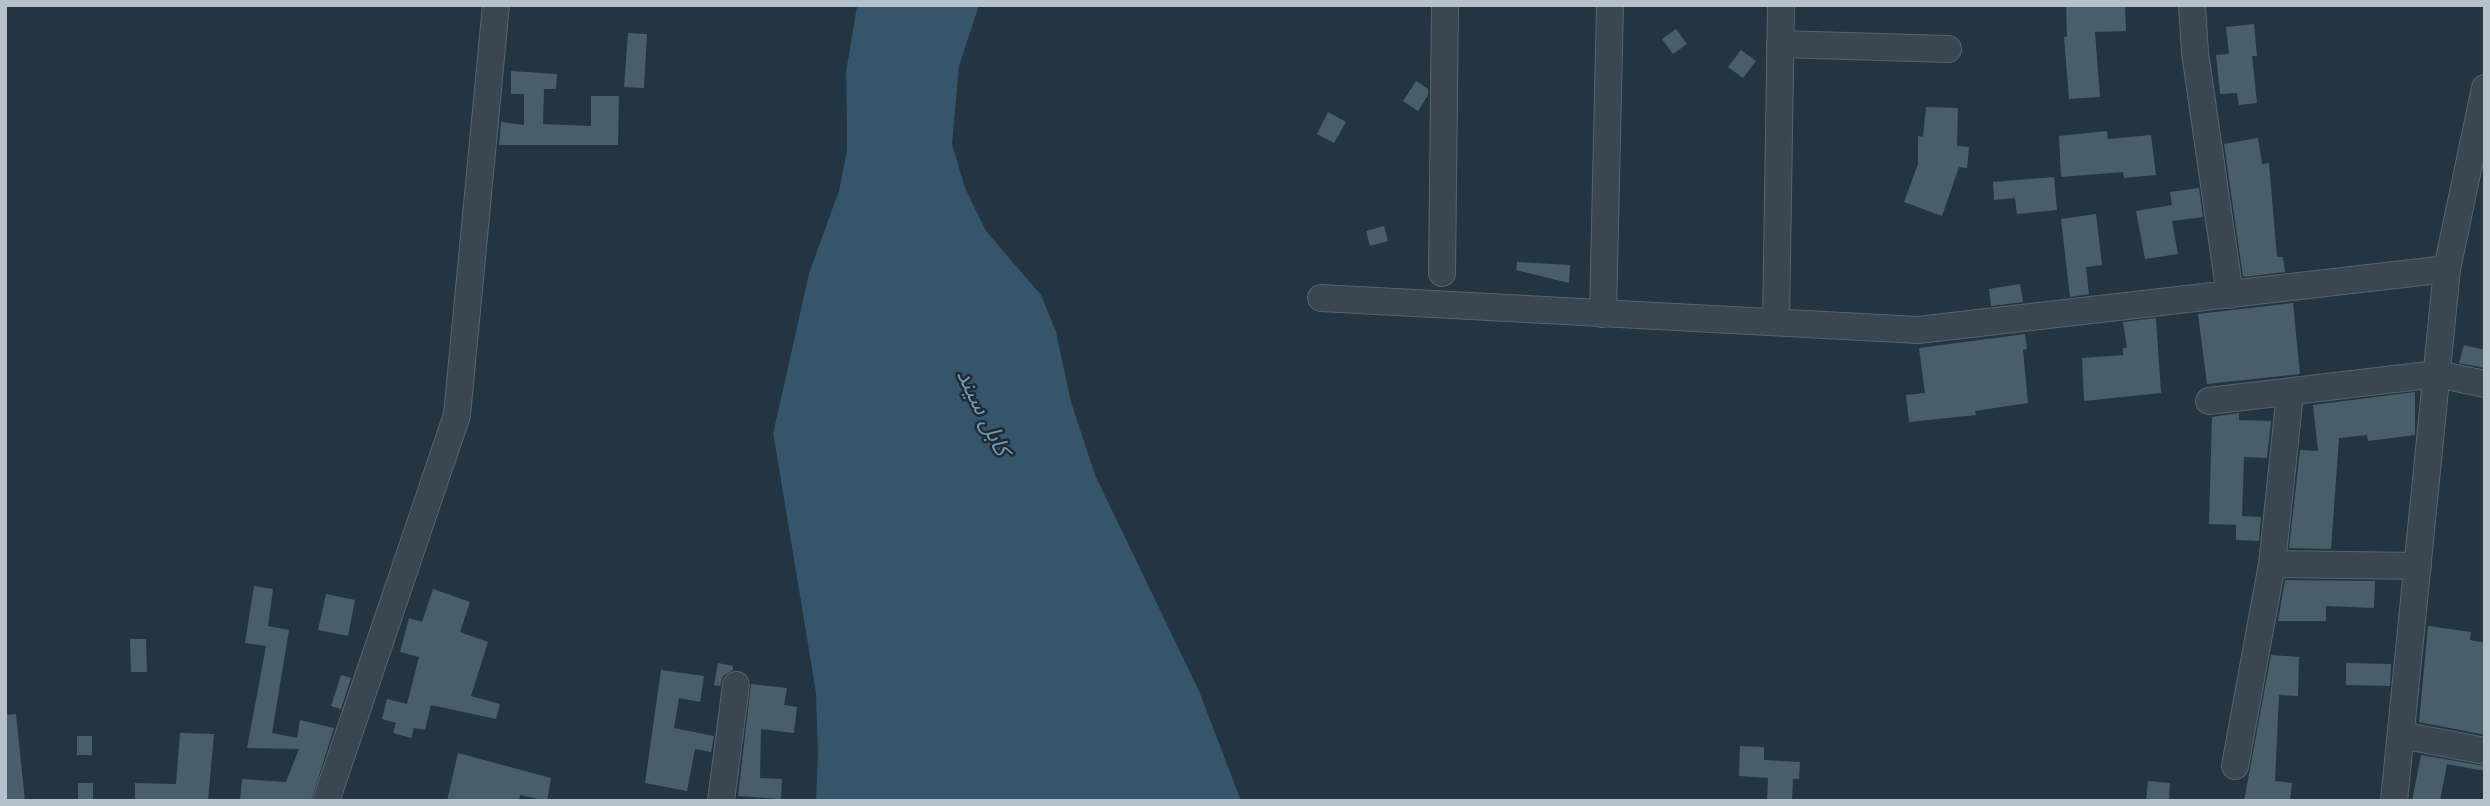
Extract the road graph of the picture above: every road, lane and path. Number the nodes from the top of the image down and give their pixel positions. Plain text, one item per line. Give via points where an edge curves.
1 (496, 5) edge
2 (1445, 5) edge
3 (1610, 5) edge
4 (1781, 5) edge
5 (2192, 5) edge
6 (1780, 44) junction
7 (1948, 49) dead end
8 (2485, 88) edge
9 (2475, 179) edge
10 (2447, 269) junction
11 (1442, 274) dead end
12 (2230, 295) junction
13 (1321, 298) dead end
14 (1604, 314) junction
15 (1776, 322) junction
16 (2437, 374) junction
17 (2485, 384) edge
18 (2290, 394) junction
19 (2209, 401) dead end
20 (2272, 564) junction
21 (2418, 566) junction
22 (736, 685) dead end
23 (2401, 735) junction
24 (2485, 751) edge
25 (2235, 766) dead end
26 (334, 799) edge
27 (721, 801) edge
28 (2393, 801) edge

1 - 26 street via 457,415
2 - 11 street
3 - 14 street
4 - 6 street
5 - 12 street
6 - 7 street
6 - 15 street
8 - 9 street
9 - 10 street
10 - 12 street
10 - 16 street
12 - 15 street via 1918,330
13 - 14 street
14 - 15 street
16 - 17 street
16 - 18 street
16 - 21 street
18 - 19 street
18 - 20 street
20 - 21 street
20 - 25 street
21 - 23 street
22 - 27 street
23 - 24 street
23 - 28 street

